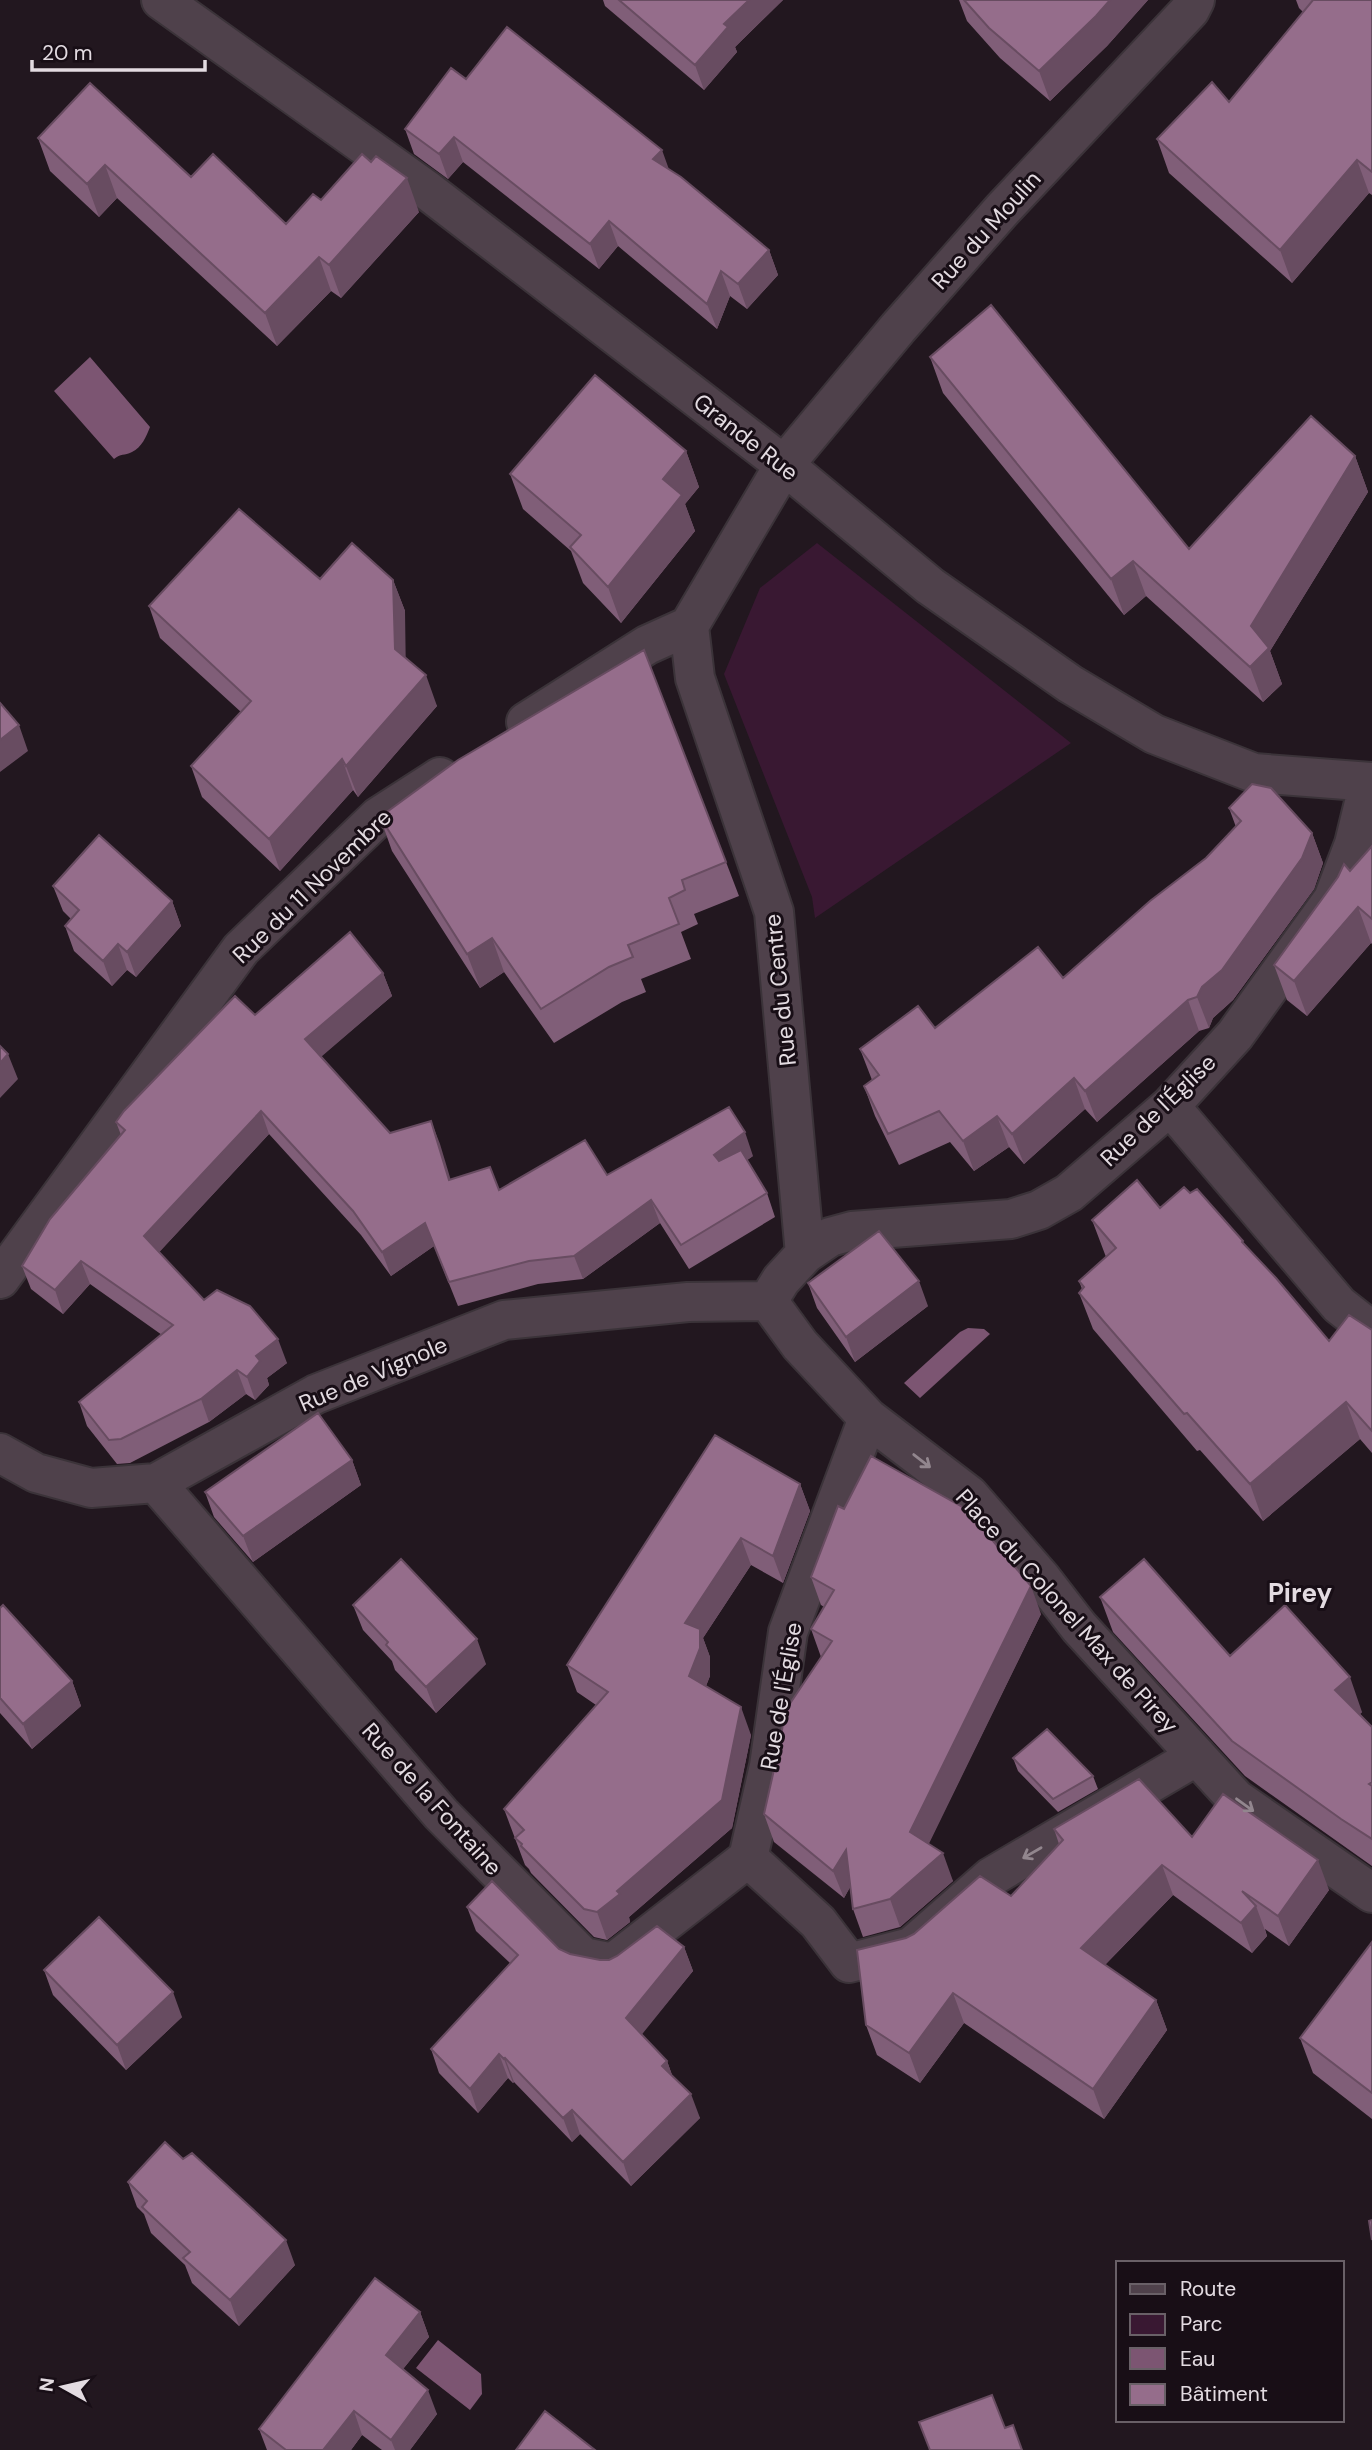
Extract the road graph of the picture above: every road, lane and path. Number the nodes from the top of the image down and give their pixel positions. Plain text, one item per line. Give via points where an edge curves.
1 (161, 0) edge
2 (1195, 0) edge
3 (784, 465) junction
4 (689, 626) junction
5 (1370, 782) edge
6 (1170, 1106) junction
7 (805, 1254) junction
8 (0, 1279) edge
9 (768, 1301) junction
10 (1372, 1331) edge
11 (868, 1418) junction
12 (0, 1453) edge
13 (156, 1483) junction
14 (1197, 1756) junction
15 (748, 1858) junction
16 (1372, 1893) edge

1 - 3 street, Grande Rue via 428,191
2 - 3 street, Rue du Moulin via 1002,210
3 - 4 street
3 - 5 street, Grande Rue via 930,586 1070,684 1154,734 1254,773
4 - 7 street, Rue du Centre via 695,678 774,912
4 - 8 street, Rue du 11 Novembre via 647,645 378,817 241,949
5 - 6 street, Rue de l'Église via 1333,899 1235,1035
6 - 7 street, Rue de l'Église via 1069,1193 1040,1210 1011,1219 852,1231 830,1237
6 - 10 street via 1339,1305
7 - 9 street
9 - 11 street via 800,1345
9 - 13 street, Rue de Vignole via 688,1302 504,1320 316,1394
11 -> 14 street, Place du Colonel Max de Pirey via 969,1495 1079,1627
11 - 15 street, Rue de l'Église via 788,1632 769,1766
12 - 13 street, Rue de Vignole via 36,1473 91,1488
13 - 15 street, Rue de la Fontaine via 441,1814 583,1957 613,1963
14 -> 15 street via 992,1877 911,1947 849,1963 818,1922
14 -> 16 street, Place du Colonel Max de Pirey via 1236,1798

